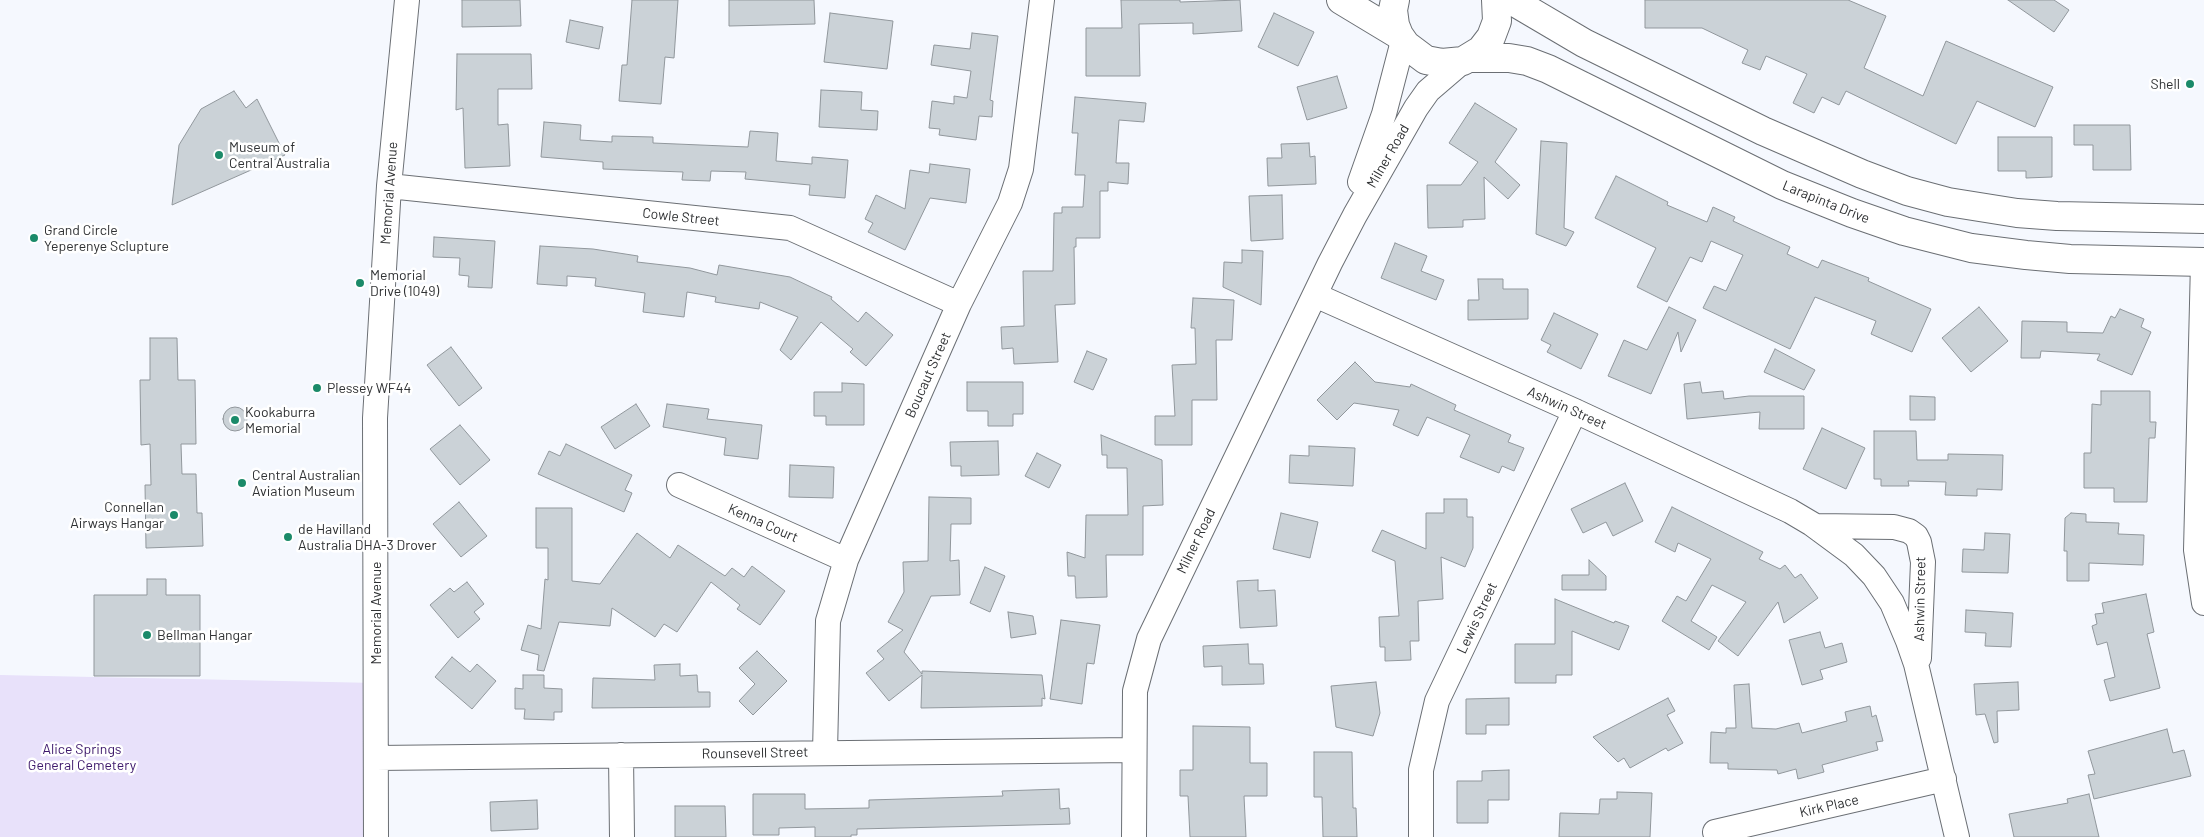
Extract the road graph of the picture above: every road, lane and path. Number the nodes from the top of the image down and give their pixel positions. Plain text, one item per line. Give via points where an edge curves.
1 (407, 0) edge
2 (1042, 0) edge
3 (1341, 0) edge
4 (1395, 0) edge
5 (1496, 0) edge
6 (1511, 0) edge
7 (1401, 38) junction
8 (1467, 59) junction
9 (389, 186) junction
10 (2204, 220) edge
11 (2203, 262) edge
12 (1330, 263) junction
13 (1315, 295) junction
14 (959, 304) junction
15 (1575, 411) junction
16 (679, 485) dead end
17 (1816, 526) junction
18 (846, 560) junction
19 (2204, 603) edge
20 (1918, 675) junction
21 (1134, 750) junction
22 (825, 752) junction
23 (621, 756) junction
24 (376, 758) junction
25 (1944, 779) junction
26 (1715, 832) dead end
27 (376, 837) edge
28 (622, 837) edge
29 (1134, 837) edge
30 (1421, 837) edge
31 (1957, 837) edge

1 - 9 street, Memorial Avenue
2 - 14 street, Boucaut Street via 1021,170 1010,203
3 - 7 main road
4 - 7 main road via 1393,10
5 - 8 main road via 1497,21 1491,37 1481,50
6 - 10 main road via 1584,43 1763,131 1907,190 1948,202 2017,213
7 - 8 main road, Larapinta Drive via 1412,52 1426,60 1442,63
7 - 12 street, Milner Road via 1384,114
8 - 11 main road, Larapinta Drive via 1528,61 1782,185 1904,231 1971,248 2026,255
8 - 12 street, Milner Road via 1428,91 1416,108
9 - 14 street, Cowle Street via 790,228
9 - 24 street, Memorial Avenue via 375,418
11 - 19 street via 2196,550
12 - 13 street, Milner Road
13 - 15 street, Ashwin Street
13 - 21 street, Milner Road via 1149,639 1136,691
14 - 18 street, Boucaut Street
15 - 17 street, Ashwin Street
15 - 30 street, Lewis Street via 1437,701 1421,770
16 - 18 street, Kenna Court
17 - 20 street, Ashwin Street via 1854,555 1892,602
17 - 20 street, Ashwin Street via 1894,527 1916,536 1923,562
18 - 22 street, Boucaut Street via 828,621
20 - 25 street, Ashwin Street
21 - 22 street, Rounsevell Street
21 - 29 street, Milner Road
22 - 23 street, Rounsevell Street
23 - 24 street, Rounsevell Street
23 - 28 street
24 - 27 street, Memorial Avenue
25 - 26 street, Kirk Place
25 - 31 street, Ashwin Street

